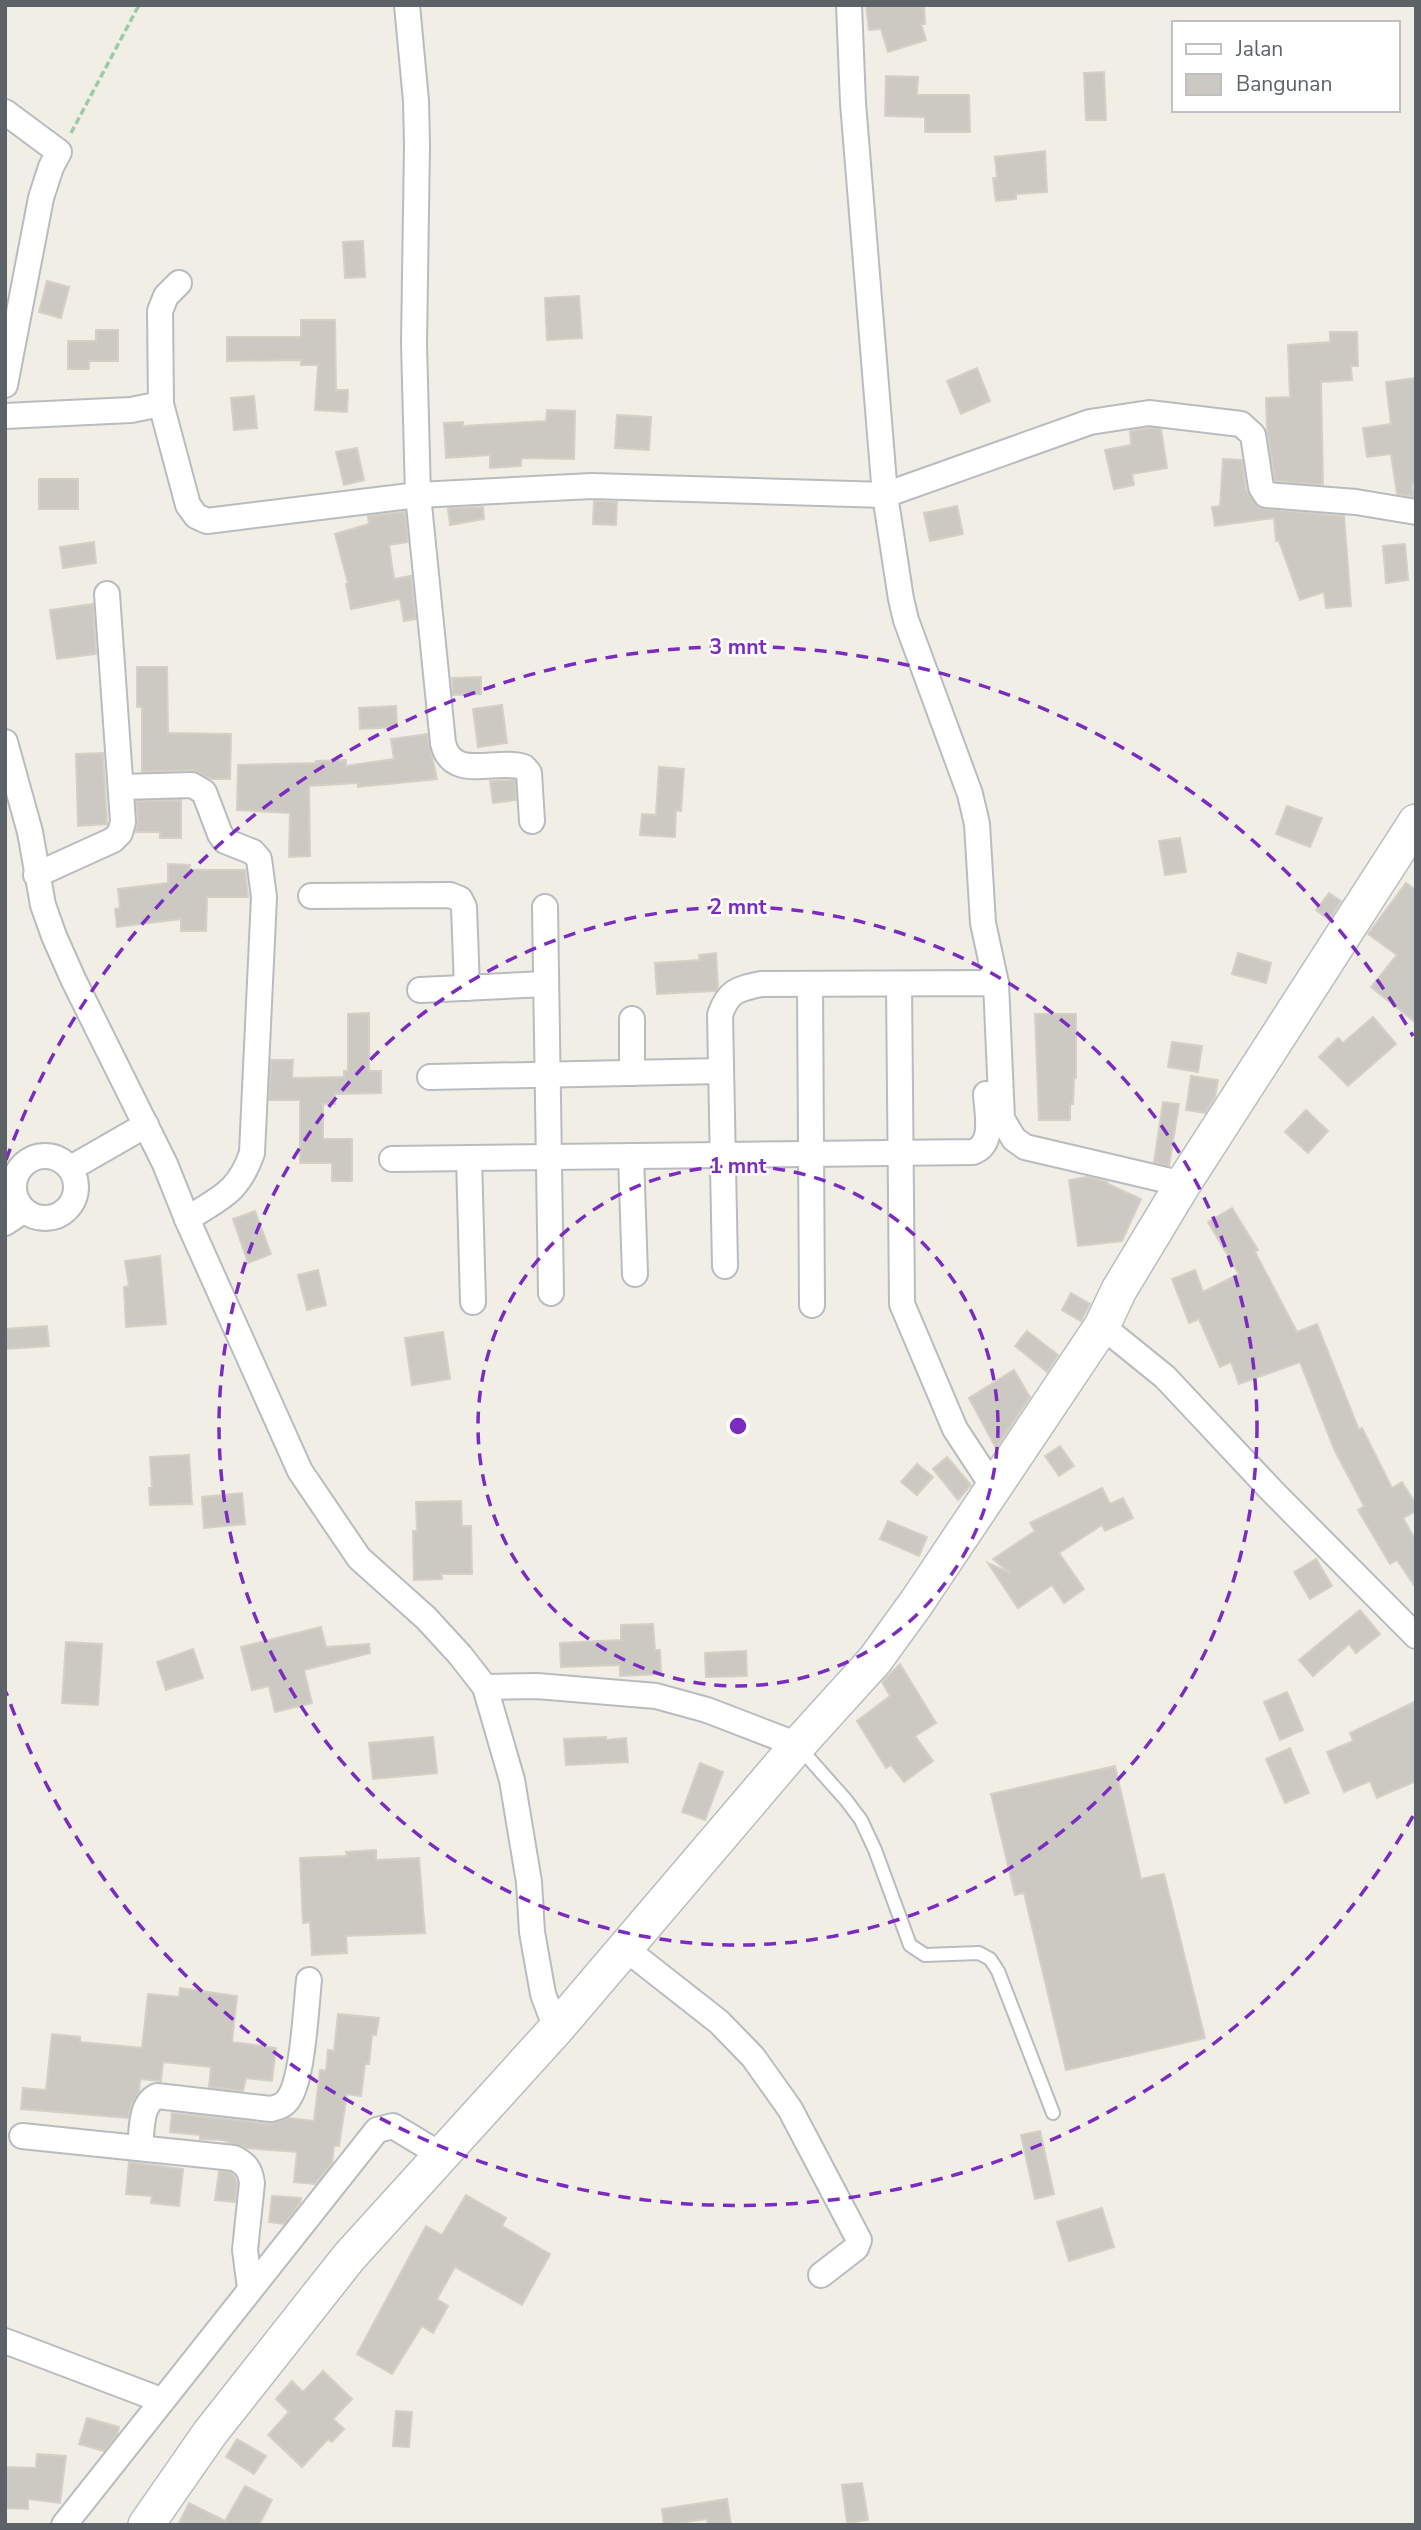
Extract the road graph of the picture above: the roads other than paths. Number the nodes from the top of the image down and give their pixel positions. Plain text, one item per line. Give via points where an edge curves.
1 (407, 5) edge
2 (849, 5) edge
3 (5, 112) edge
4 (179, 283) dead end
5 (5, 384) edge
6 (160, 404) junction
7 (5, 416) edge
8 (418, 495) junction
9 (885, 495) junction
10 (1416, 512) edge
11 (107, 594) dead end
12 (5, 743) edge
13 (121, 787) junction
14 (532, 821) dead end
15 (1416, 822) edge
16 (36, 875) junction
17 (311, 896) dead end
18 (545, 907) dead end
19 (989, 983) junction
20 (546, 984) junction
21 (810, 984) junction
22 (899, 984) junction
23 (467, 988) junction
24 (420, 990) dead end
25 (632, 1018) dead end
26 (721, 1071) junction
27 (632, 1073) junction
28 (547, 1074) junction
29 (430, 1077) dead end
30 (146, 1125) junction
31 (900, 1152) junction
32 (811, 1153) junction
33 (723, 1155) junction
34 (631, 1156) junction
35 (548, 1157) junction
36 (469, 1158) junction
37 (393, 1159) dead end
38 (71, 1168) junction
39 (1183, 1184) junction
40 (12, 1207) edge
41 (187, 1219) junction
42 (725, 1266) dead end
43 (635, 1274) dead end
44 (551, 1293) dead end
45 (473, 1302) dead end
46 (812, 1306) dead end
47 (1102, 1326) junction
48 (993, 1487) junction
49 (1416, 1636) edge
50 (485, 1687) junction
51 (798, 1745) junction
52 (626, 1949) junction
53 (309, 1980) dead end
54 (556, 2029) junction
55 (1053, 2113) dead end
56 (22, 2136) dead end
57 (140, 2148) junction
58 (441, 2155) junction
59 (821, 2275) dead end
60 (250, 2288) junction
61 (5, 2341) edge
62 (161, 2400) junction
63 (64, 2525) edge
64 (146, 2525) edge

1 - 8 street via 417,145 414,344
2 - 9 street
3 - 5 street via 59,152 41,198
4 - 6 street via 160,311
6 - 7 street via 131,410
6 - 8 street via 188,505 196,516 208,521
8 - 9 street via 592,486
8 - 14 street via 446,755 457,765 524,767
9 - 10 street via 1090,422 1149,413 1248,428 1266,495
9 - 19 street via 906,620 970,794
11 - 13 street
12 - 16 street via 30,832
13 - 16 street via 120,833
13 - 41 street via 199,787 225,841 259,859 264,897 252,1153 234,1188
15 - 39 street
16 - 30 street via 73,979
17 - 23 street via 450,895 460,899
18 - 20 street
19 - 22 street
19 - 31 street via 988,1140 973,1152
19 - 39 street via 1002,1119 1014,1139 1025,1147
20 - 23 street
20 - 28 street
21 - 22 street
21 - 26 street via 734,991 720,1015
21 - 32 street
22 - 31 street
23 - 24 street
25 - 27 street
26 - 27 street
26 - 33 street
27 - 28 street
28 - 29 street
28 - 35 street
30 - 38 street
30 - 41 street
31 - 32 street
31 - 48 street via 902,1304 955,1429
32 - 33 street
32 - 46 street
33 - 34 street
33 - 42 street
34 - 35 street
34 - 43 street
35 - 36 street
35 - 44 street
36 - 37 street
36 - 45 street
38 - 40 street via 57,1157 40,1155 24,1163 14,1178
38 - 40 street via 77,1185 73,1203 59,1216 40,1219
39 - 47 street
41 - 50 street via 300,1471 359,1558 426,1618
47 - 48 street
47 - 49 street via 1165,1377
48 - 51 street via 875,1660
50 - 51 street via 537,1686 656,1696
50 - 54 street via 512,1780 529,1882 532,1932 543,1994
51 - 52 street
51 - 55 lane via 861,1820 910,1945 925,1955 979,1953 998,1971
52 - 54 street
52 - 59 street via 719,2022 753,2057 790,2109 859,2240 856,2248
53 - 57 street via 300,2061 288,2101 271,2109 157,2096 145,2107
54 - 58 street
56 - 57 street
57 - 60 street via 234,2158 247,2165 252,2183 245,2250
58 - 60 street via 393,2126 377,2130
58 - 64 street via 314,2300 210,2433
60 - 62 street
61 - 62 street
62 - 63 street

